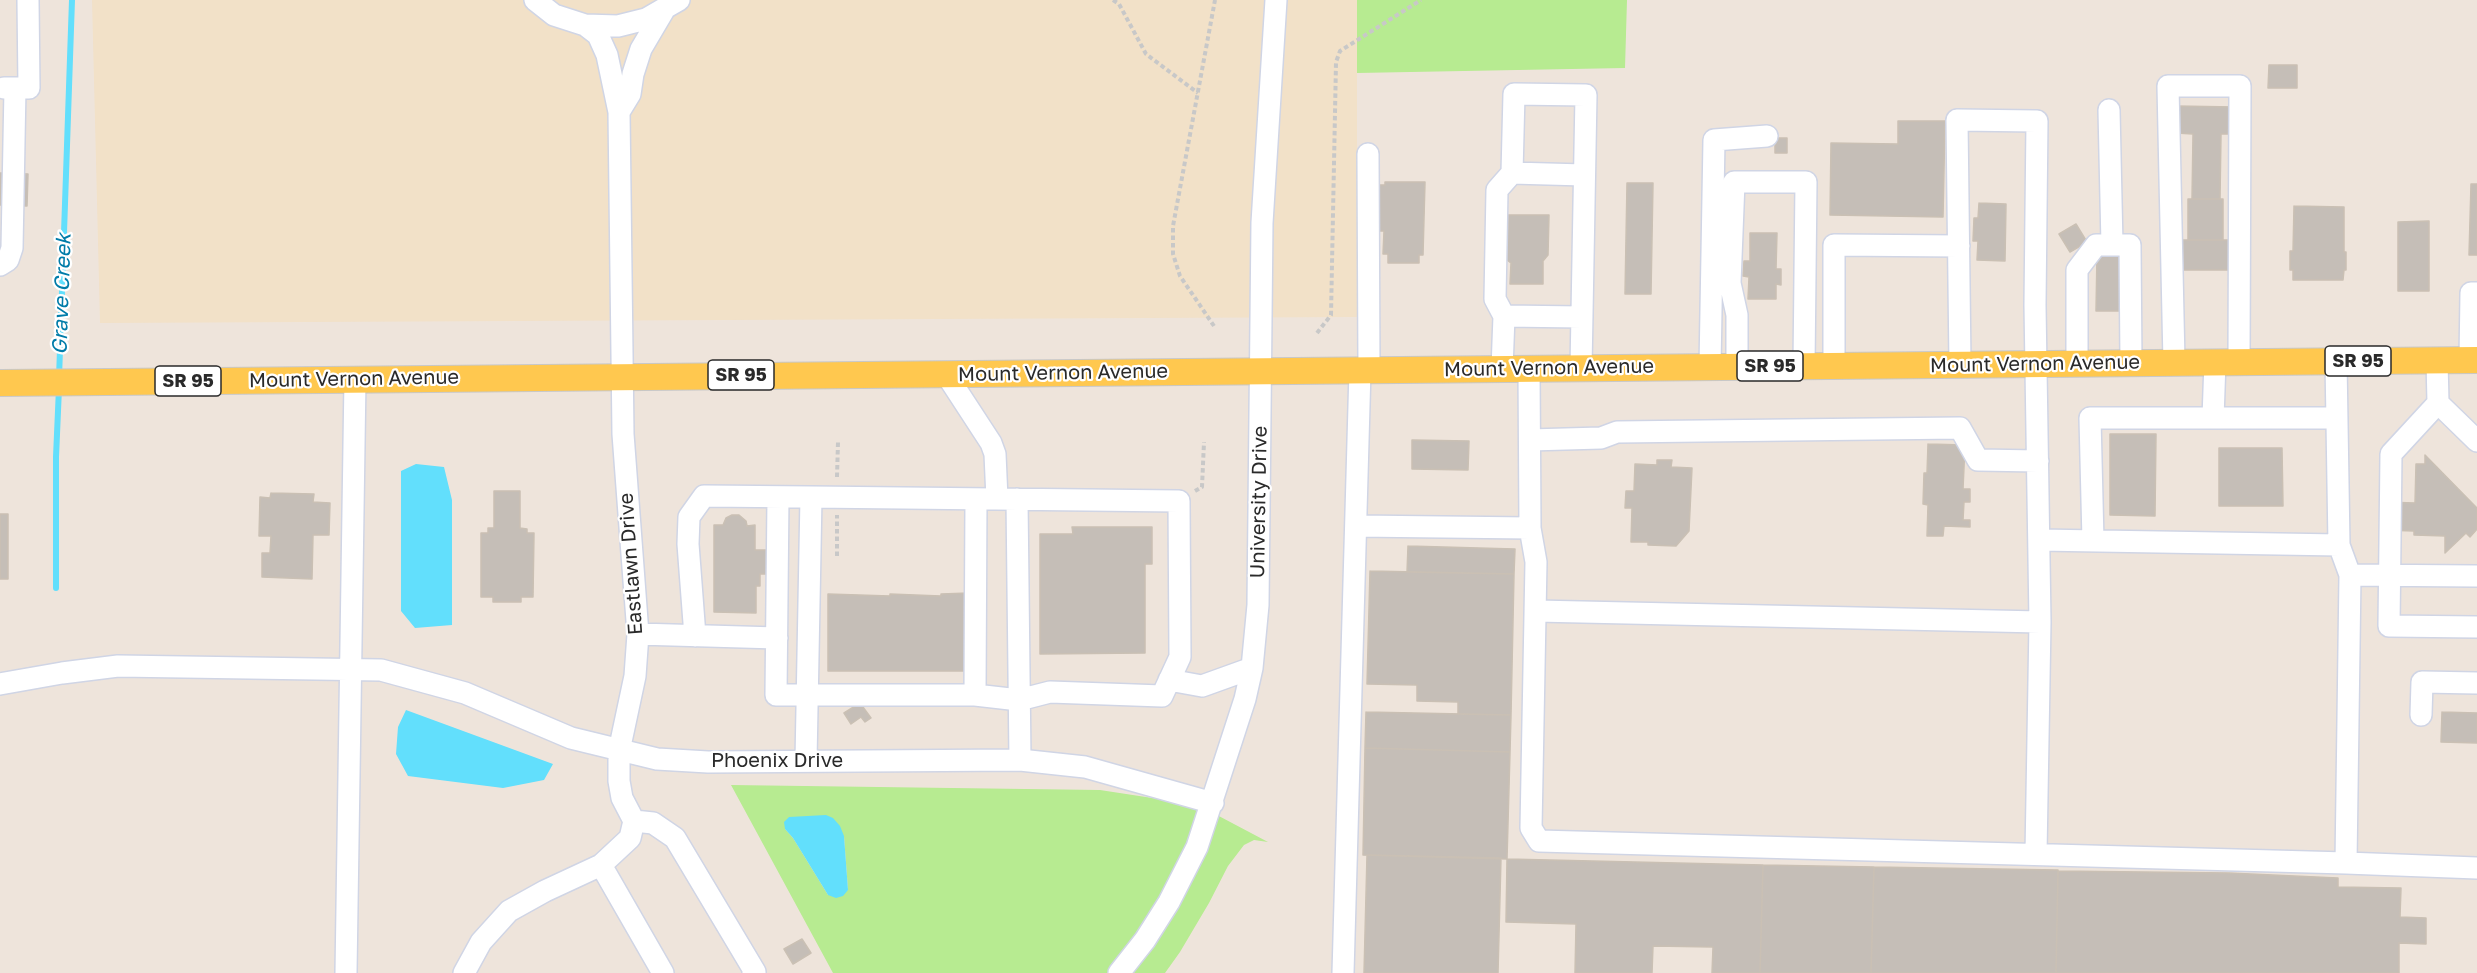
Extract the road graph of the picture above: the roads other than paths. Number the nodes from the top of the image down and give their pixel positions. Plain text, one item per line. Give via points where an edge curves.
1 (27, 0) edge
2 (535, 0) edge
3 (1276, 0) edge
4 (672, 4) edge
5 (585, 25) junction
6 (7, 88) edge
7 (2109, 110) dead end
8 (619, 112) junction
9 (1767, 136) dead end
10 (1368, 154) dead end
11 (1512, 173) junction
12 (1584, 175) junction
13 (2112, 245) junction
14 (1959, 246) junction
15 (0, 265) edge
16 (2477, 292) edge
17 (1504, 316) junction
18 (1582, 317) junction
19 (2437, 360) junction
20 (2474, 360) edge
21 (2336, 361) junction
22 (2227, 362) junction
23 (2077, 363) junction
24 (2131, 363) junction
25 (2174, 363) junction
26 (1960, 364) junction
27 (2037, 364) junction
28 (1737, 366) junction
29 (1804, 366) junction
30 (1834, 366) junction
31 (1710, 367) junction
32 (1581, 368) junction
33 (1502, 369) junction
34 (1529, 369) junction
35 (1364, 370) junction
36 (1261, 371) junction
37 (946, 374) junction
38 (621, 375) junction
39 (355, 379) junction
40 (0, 383) edge
41 (2438, 403) junction
42 (2213, 418) junction
43 (2337, 418) junction
44 (1530, 440) junction
45 (2477, 441) edge
46 (2038, 461) junction
47 (778, 497) junction
48 (811, 497) junction
49 (997, 499) junction
50 (1356, 526) junction
51 (1530, 528) junction
52 (2039, 540) junction
53 (2093, 541) junction
54 (2340, 545) junction
55 (2350, 575) junction
56 (2389, 575) junction
57 (2477, 576) edge
58 (1536, 611) junction
59 (2040, 622) junction
60 (2477, 627) edge
61 (638, 634) junction
62 (695, 636) junction
63 (777, 638) junction
64 (1252, 668) junction
65 (351, 669) junction
66 (1169, 680) junction
67 (2477, 683) edge
68 (0, 684) edge
69 (975, 694) junction
70 (806, 695) junction
71 (1019, 700) junction
72 (2421, 715) dead end
73 (619, 751) junction
74 (1020, 760) junction
75 (806, 761) junction
76 (1213, 803) junction
77 (633, 821) junction
78 (2036, 854) junction
79 (2346, 863) junction
80 (601, 865) junction
81 (2477, 868) edge
82 (346, 973) edge
83 (464, 973) edge
84 (663, 973) edge
85 (753, 973) edge
86 (1119, 973) edge
87 (1343, 973) edge

1 - 6 street via 29,88
2 - 5 street via 554,15
3 - 36 street, University Drive via 1262,224
4 - 5 street via 646,19 618,26
4 - 8 street via 641,49 630,94
5 - 8 street via 598,35 607,55
6 - 15 street via 12,248 8,260
7 - 13 street
8 - 38 street
9 - 31 street via 1714,140
10 - 35 street
11 - 12 street
11 - 12 street via 1514,94 1586,95
11 - 17 street via 1497,190 1495,299
12 - 18 street
13 - 23 street via 2096,245 2077,270
13 - 24 street via 2130,245
14 - 26 street
14 - 27 street via 1957,120 2037,121
14 - 30 street via 1834,245
16 - 20 street via 2472,292
17 - 18 street
17 - 33 street
18 - 32 street
19 - 20 main road, Mount Vernon Avenue / SR 95
19 - 21 main road, Mount Vernon Avenue / SR 95
19 - 41 street
21 - 22 main road, Mount Vernon Avenue / SR 95
21 - 43 street
22 - 25 main road, Mount Vernon Avenue / SR 95
22 - 25 street via 2240,86 2168,86
22 - 42 street
23 - 24 main road, Mount Vernon Avenue / SR 95
23 - 27 main road, Mount Vernon Avenue / SR 95
24 - 25 main road, Mount Vernon Avenue / SR 95
26 - 27 main road, Mount Vernon Avenue / SR 95
26 - 30 main road, Mount Vernon Avenue / SR 95
27 - 46 street
28 - 29 main road, Mount Vernon Avenue / SR 95
28 - 29 street via 1737,315 1730,283 1734,182 1806,182
28 - 31 main road, Mount Vernon Avenue / SR 95
29 - 30 main road, Mount Vernon Avenue / SR 95
31 - 32 main road, Mount Vernon Avenue / SR 95
32 - 34 main road, Mount Vernon Avenue / SR 95
33 - 34 main road, Mount Vernon Avenue / SR 95
33 - 35 main road, Mount Vernon Avenue / SR 95
34 - 44 street
35 - 36 main road, Mount Vernon Avenue / SR 95
35 - 50 street
36 - 37 main road, Mount Vernon Avenue / SR 95
36 - 64 street, University Drive via 1258,605
37 - 38 main road, Mount Vernon Avenue / SR 95
37 - 49 street via 991,442
38 - 39 main road, Mount Vernon Avenue / SR 95
38 - 61 street, Eastlawn Drive
39 - 40 main road, Mount Vernon Avenue / SR 95
39 - 65 street
41 - 45 street
41 - 56 street via 2391,454
42 - 43 street
42 - 53 street via 2090,418
43 - 54 street
44 - 46 street via 1601,438 1617,432 1960,428 1978,460
44 - 51 street
46 - 52 street
47 - 48 street
47 - 62 street via 704,496 689,517
47 - 63 street
48 - 49 street
48 - 70 street
49 - 66 street via 1179,501 1180,657
49 - 69 street
49 - 71 street
50 - 51 street
50 - 87 street
51 - 58 street via 1536,562
52 - 53 street
52 - 59 street
53 - 54 street
54 - 55 street
55 - 56 street
55 - 79 street
56 - 57 street
56 - 60 street via 2390,626
58 - 59 street
58 - 78 street via 1530,828 1539,841
59 - 78 street
61 - 62 street
61 - 73 street, Eastlawn Drive via 635,676
62 - 63 street
63 - 70 street via 777,695
64 - 66 street via 1202,686
64 - 76 street, University Drive
65 - 68 street, Phoenix Drive via 118,666
65 - 73 street, Phoenix Drive via 381,670 465,693 571,738
65 - 82 street
66 - 71 street via 1162,696 1050,692
67 - 72 street via 2422,682
69 - 70 street
69 - 71 street
70 - 75 street
71 - 74 street
73 - 75 street, Phoenix Drive via 657,759 708,762
73 - 77 street, Eastlawn Drive via 622,798
74 - 75 street, Phoenix Drive
74 - 76 street, Phoenix Drive via 1085,767
76 - 86 street, University Drive via 1197,847 1169,902
77 - 80 street via 630,838
77 - 85 street via 653,823 675,838
78 - 79 street
79 - 81 street
80 - 83 street via 509,911 481,942
80 - 84 street

